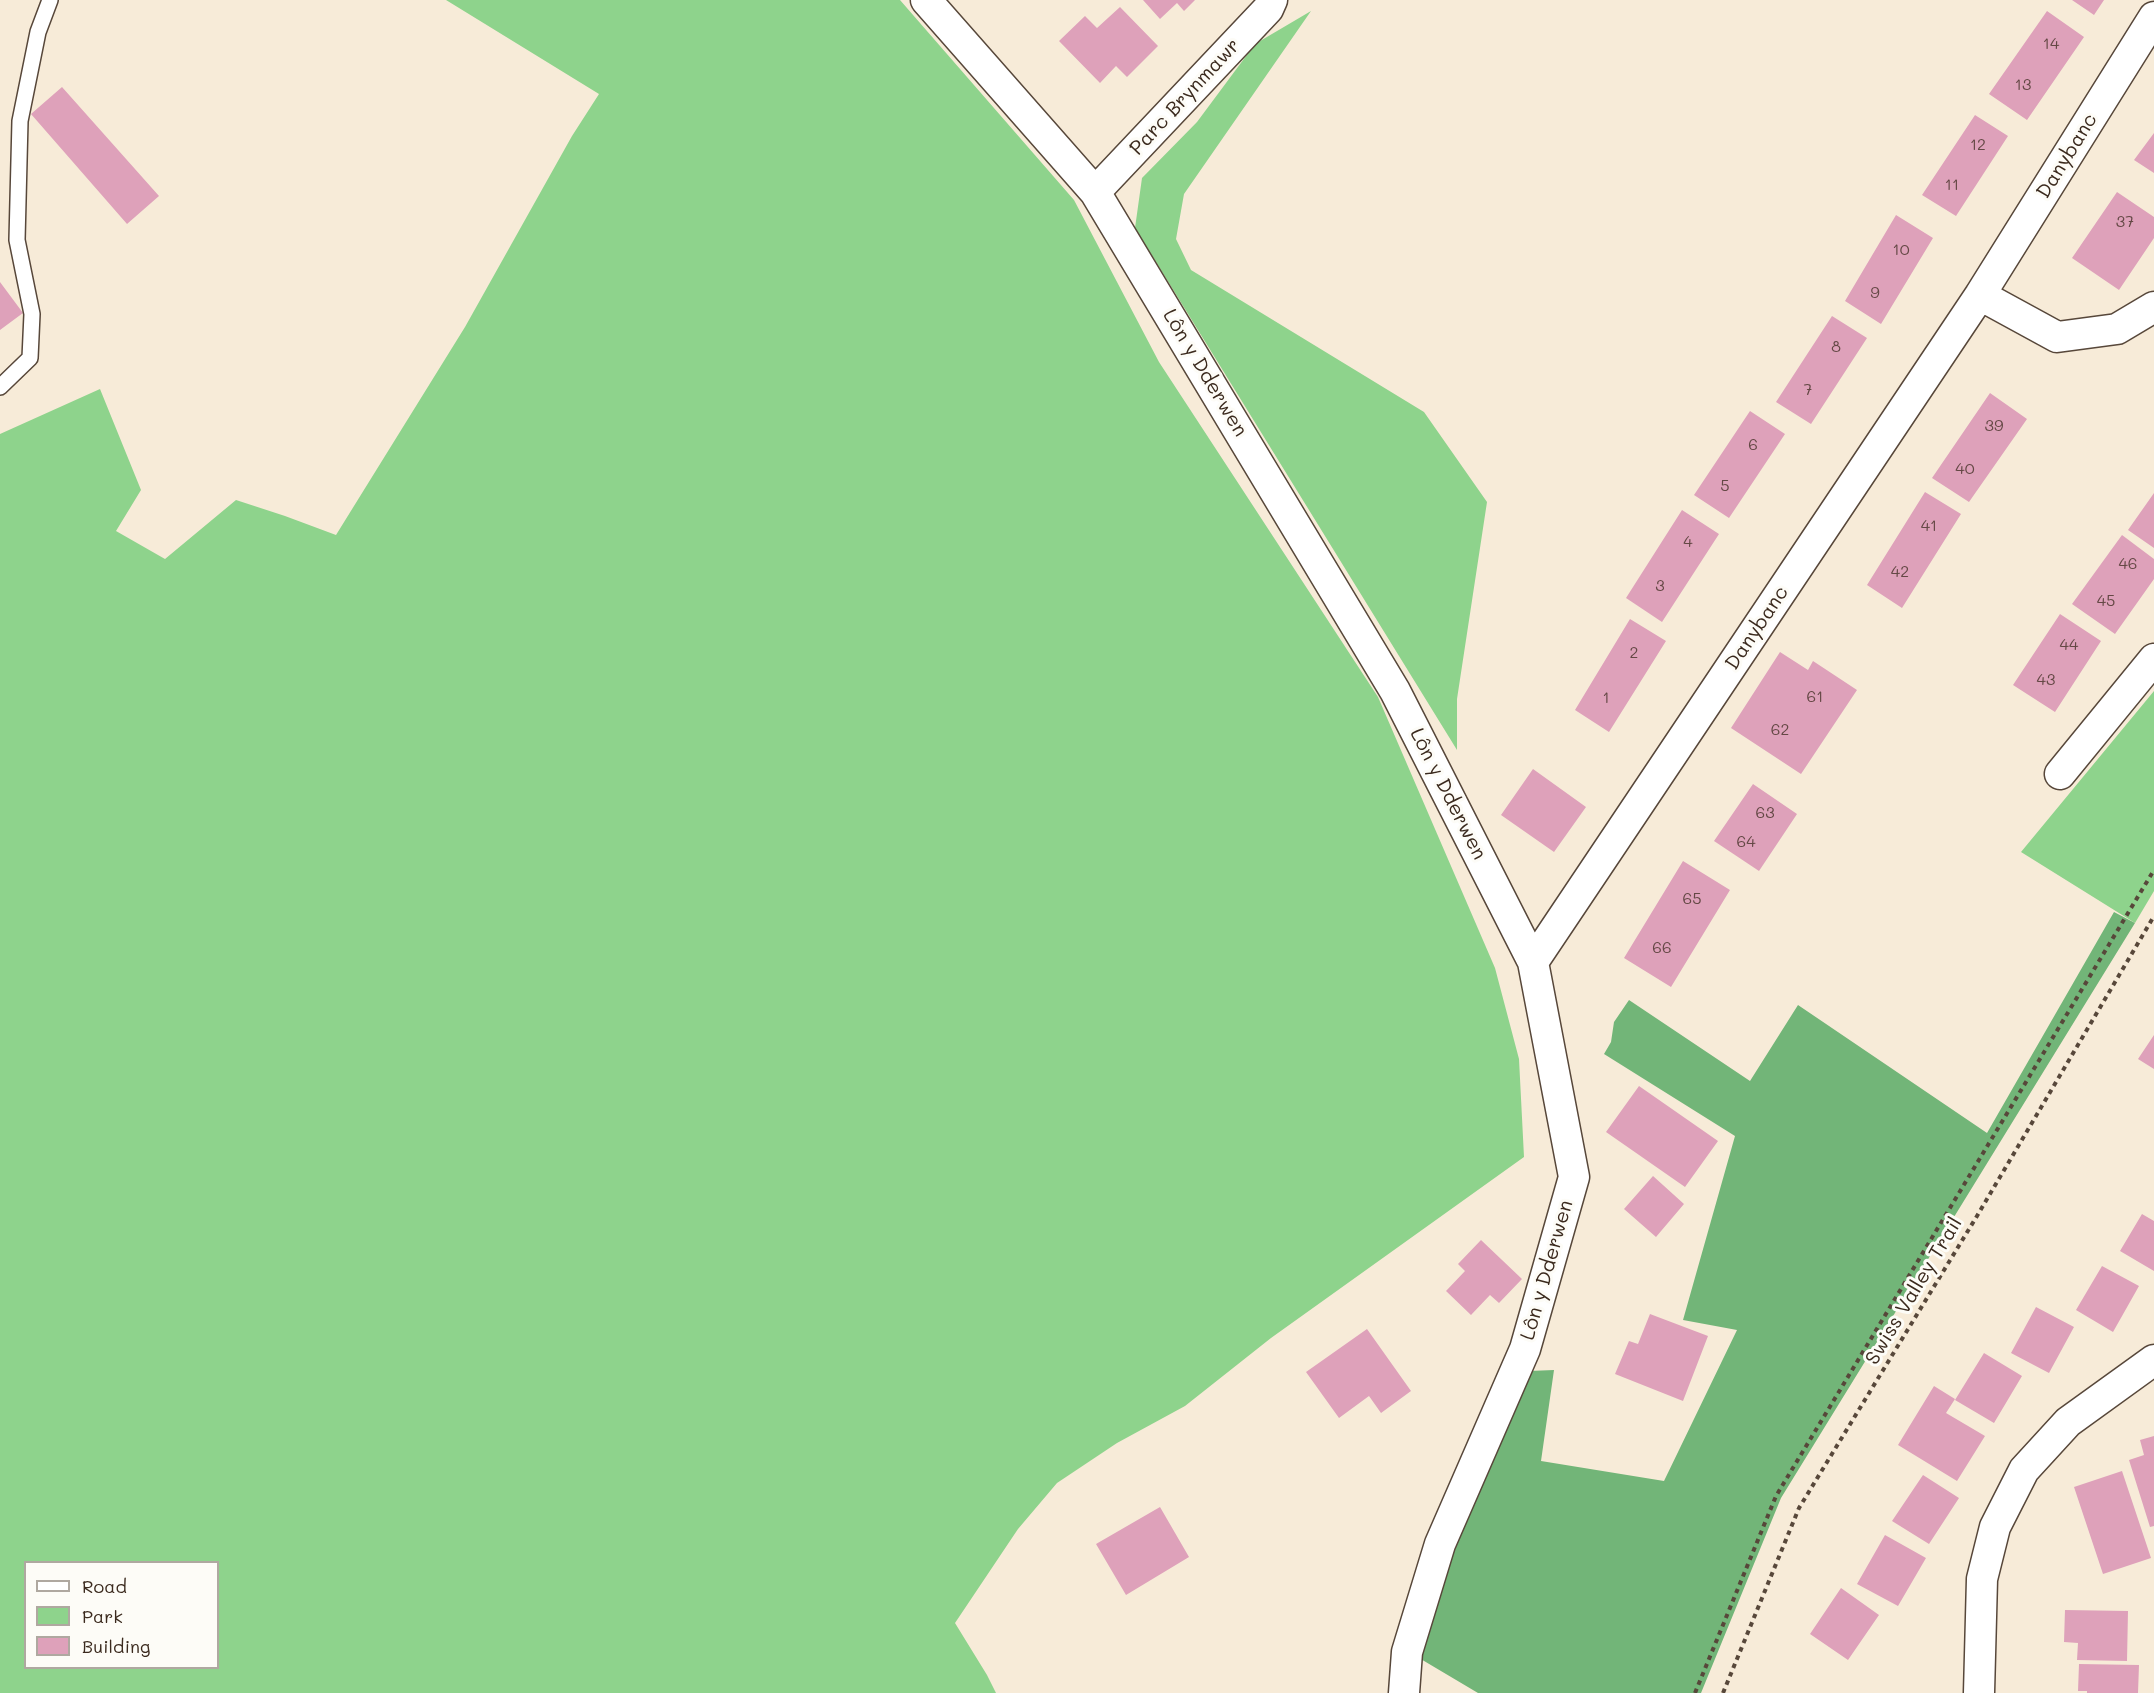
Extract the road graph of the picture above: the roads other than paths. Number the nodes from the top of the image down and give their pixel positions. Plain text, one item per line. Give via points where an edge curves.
1 (50, 0) edge
2 (926, 0) edge
3 (1272, 0) edge
4 (2154, 17) edge
5 (1095, 192) junction
6 (1980, 295) junction
7 (2154, 307) edge
8 (0, 387) edge
9 (2154, 659) edge
10 (2060, 774) dead end
11 (1533, 962) junction
12 (2154, 1360) edge
13 (1404, 1693) edge
14 (1979, 1693) edge

1 - 8 lane via 38,32 20,121 17,240 32,314 30,358
2 - 5 street, Lôn y Dderwen
3 - 5 street, Parc Brynmawr via 1268,9
4 - 6 street, Danybanc
5 - 11 street, Lôn y Dderwen via 1395,691
6 - 7 street via 2057,337 2117,329
6 - 11 street, Danybanc
9 - 10 street
11 - 13 street, Lôn y Dderwen via 1574,1177 1525,1348 1440,1544 1407,1652
12 - 14 street via 2068,1422 2024,1470 1995,1527 1983,1579

